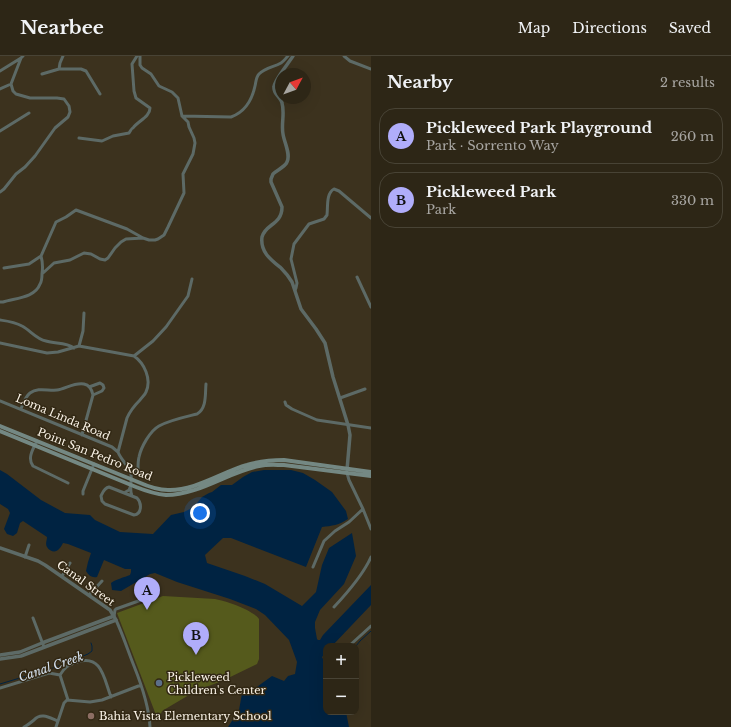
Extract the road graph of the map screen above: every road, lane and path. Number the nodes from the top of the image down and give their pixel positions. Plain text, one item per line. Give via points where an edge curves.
1 (63, 56) edge
2 (137, 56) edge
3 (140, 56) edge
4 (288, 56) edge
5 (293, 56) edge
6 (344, 56) edge
7 (22, 57) edge
8 (59, 69) junction
9 (371, 69) edge
10 (0, 71) edge
11 (42, 74) dead end
12 (11, 84) junction
13 (0, 89) edge
14 (100, 94) dead end
15 (29, 113) dead end
16 (182, 116) junction
17 (0, 131) edge
18 (78, 138) dead end
19 (0, 192) edge
20 (371, 218) edge
21 (143, 238) junction
22 (41, 256) junction
23 (4, 268) dead end
24 (42, 272) junction
25 (357, 277) dead end
26 (192, 279) dead end
27 (295, 290) junction
28 (0, 302) edge
29 (371, 307) edge
30 (84, 313) dead end
31 (0, 320) edge
32 (0, 343) edge
33 (79, 346) junction
34 (74, 348) junction
35 (134, 356) junction
36 (206, 384) dead end
37 (89, 387) junction
38 (365, 389) dead end
39 (93, 395) junction
40 (340, 398) junction
41 (0, 400) edge
42 (285, 402) dead end
43 (20, 409) junction
44 (348, 425) junction
45 (0, 426) edge
46 (371, 428) edge
47 (0, 431) edge
48 (82, 435) junction
49 (36, 443) junction
50 (118, 452) junction
51 (93, 467) junction
52 (347, 468) junction
53 (371, 472) edge
54 (131, 473) junction
55 (347, 473) junction
56 (371, 476) edge
57 (131, 480) junction
58 (68, 483) dead end
59 (131, 485) junction
60 (124, 493) junction
61 (83, 494) dead end
62 (132, 496) junction
63 (363, 509) junction
64 (371, 529) edge
65 (29, 545) dead end
66 (0, 548) edge
67 (25, 557) junction
68 (371, 557) edge
69 (70, 563) dead end
70 (313, 567) dead end
71 (62, 576) junction
72 (102, 581) dead end
73 (158, 594) dead end
74 (89, 595) junction
75 (334, 607) dead end
76 (33, 618) dead end
77 (115, 618) junction
78 (371, 626) edge
79 (352, 643) edge
80 (43, 645) junction
81 (0, 655) edge
82 (0, 659) edge
83 (60, 675) junction
84 (141, 685) junction
85 (0, 688) edge
86 (111, 697) junction
87 (68, 700) junction
88 (58, 721) junction
89 (150, 726) edge
90 (24, 727) edge
91 (56, 727) edge

1 - 8 street
2 - 18 street via 132,64 134,91 136,98 150,108 147,115 129,133 102,141
3 - 16 street via 142,68 151,74 159,86 178,98
4 - 16 street via 281,63 259,74 246,108 235,115
5 - 27 street via 274,87 274,92 283,105 282,133 288,157 287,162 273,174 271,182 282,211 279,219 267,228 262,244 266,256 282,269
6 - 9 street
7 - 10 street
7 - 12 street
8 - 11 street
8 - 14 street via 86,71
12 - 13 street
12 - 19 street via 13,91 19,96 64,99 70,112 35,156
15 - 17 street
16 - 21 street via 188,122 195,143 193,154 183,174 184,193 164,234 155,240
20 - 27 street via 339,191 332,190 328,195 326,217 309,224 294,244 291,259 297,283
21 - 22 street via 128,229 76,210 56,222
21 - 24 street via 121,242 105,260 84,253 70,260 54,263
22 - 23 street via 28,264
22 - 24 street via 44,263
24 - 28 street via 41,284 35,292
25 - 29 street
26 - 35 street via 188,296 166,328
27 - 40 street via 301,309 325,343
30 - 33 street
31 - 34 street via 22,326 43,341 66,344
32 - 34 street via 47,353
33 - 34 street
33 - 35 street
35 - 50 street via 142,363 147,373 148,386 146,393 129,413
36 - 54 street via 201,412 158,426 151,433 139,457 138,469
37 - 39 street
37 - 39 street via 100,383 103,385 102,391
37 - 43 street via 79,384 58,390 33,391 28,394
38 - 40 street
39 - 48 street
40 - 44 street
41 - 43 street, Loma Linda Road
42 - 44 street via 292,409 312,418
43 - 48 street, Loma Linda Road
44 - 46 street
44 - 52 street via 350,435
45 - 49 main road, Point San Pedro Road
47 - 49 main road, Point San Pedro Road
48 - 50 street, Loma Linda Road
49 - 51 main road, Point San Pedro Road
49 - 58 street via 30,463
50 - 54 street
51 - 57 main road, Point San Pedro Road
51 - 59 main road, Point San Pedro Road
51 - 61 street
52 - 53 main road, Point San Pedro Road
52 - 55 street
52 - 57 main road, Point San Pedro Road via 271,460 246,465 178,490 151,487
54 - 57 street
55 - 56 main road, Point San Pedro Road
55 - 59 main road, Point San Pedro Road via 273,464 249,468 179,494 153,493
55 - 63 street
57 - 59 street
59 - 60 street
59 - 62 street
60 - 62 street
60 - 62 street via 109,487 104,490 101,498 105,504 137,515 140,501
63 - 64 street
63 - 70 street via 350,522 327,536
65 - 67 street
66 - 67 street, Canal Street
67 - 71 street, Canal Street
68 - 75 street via 358,579
69 - 71 street
71 - 74 street, Canal Street
72 - 74 street
73 - 77 street via 116,609
74 - 77 street, Canal Street via 111,610
76 - 80 street
77 - 80 street
77 - 84 street, Canal Street
78 - 79 street
80 - 81 street
80 - 82 street via 21,656
83 - 85 street via 49,673
83 - 86 street via 66,667 84,660 95,662 100,668
83 - 87 street
84 - 86 street
84 - 89 street, Canal Street
86 - 87 street via 90,702
87 - 88 street via 64,703
88 - 90 street via 44,715 37,716
88 - 91 street

